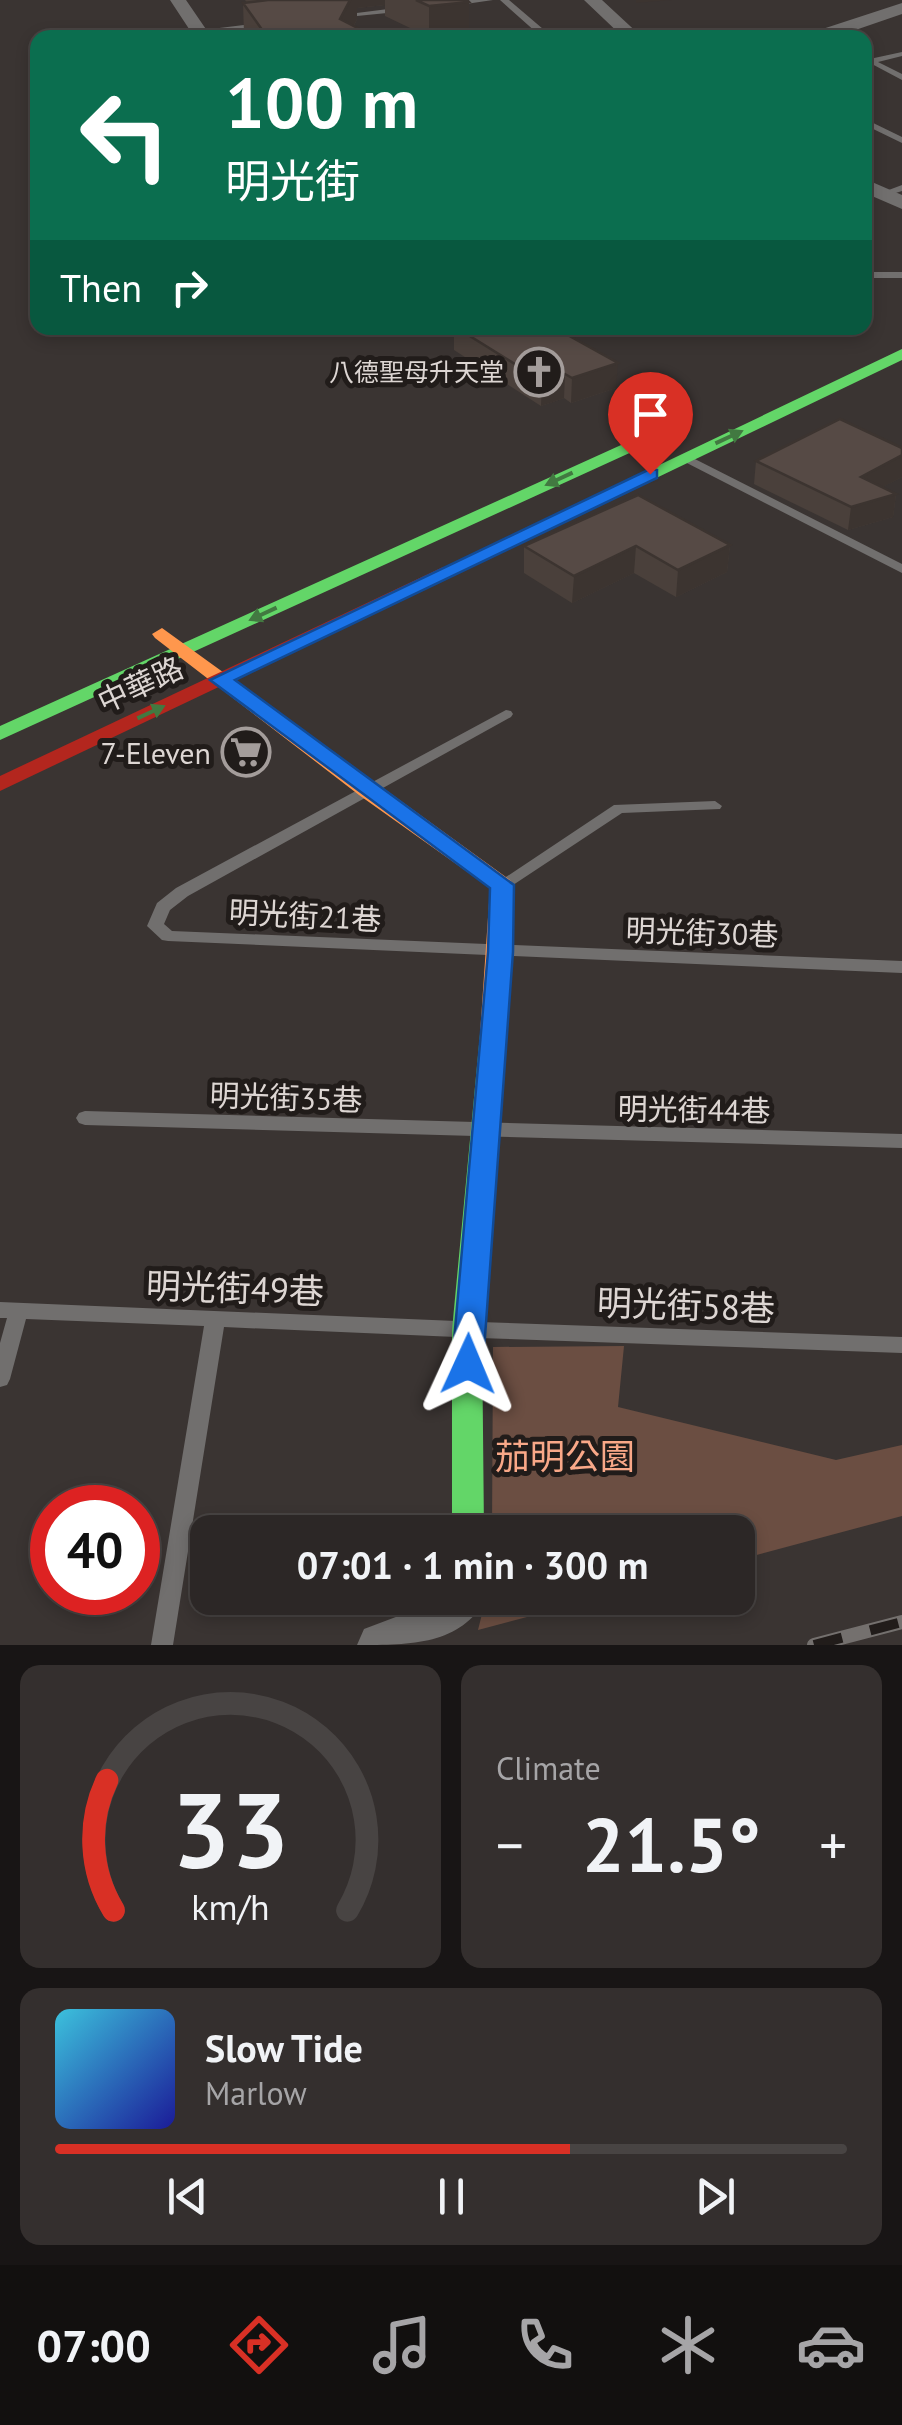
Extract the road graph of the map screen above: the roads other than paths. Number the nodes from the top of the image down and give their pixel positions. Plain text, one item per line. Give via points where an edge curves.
1 (178, 0) edge
2 (489, 0) edge
3 (504, 0) edge
4 (592, 0) edge
5 (431, 6) edge
6 (412, 8) dead end
7 (902, 8) edge
8 (334, 17) edge
9 (276, 23) edge
10 (199, 30) edge
11 (229, 30) edge
12 (539, 30) edge
13 (625, 30) edge
14 (841, 30) edge
15 (902, 54) edge
16 (872, 61) edge
17 (872, 64) edge
18 (902, 77) edge
19 (872, 125) edge
20 (902, 140) edge
21 (872, 275) edge
22 (902, 275) edge
23 (902, 354) edge
24 (667, 429) dead end
25 (685, 458) junction
26 (902, 569) edge
27 (162, 634) dead end
28 (182, 651) junction
29 (220, 680) junction
30 (506, 714) dead end
31 (0, 734) edge
32 (0, 784) edge
33 (368, 790) junction
34 (715, 806) dead end
35 (502, 885) junction
36 (500, 952) junction
37 (902, 967) edge
38 (85, 1118) dead end
39 (485, 1131) junction
40 (902, 1142) edge
41 (9, 1310) edge
42 (215, 1321) junction
43 (467, 1330) junction
44 (902, 1345) edge
45 (0, 1379) edge
46 (468, 1515) edge
47 (447, 1615) edge
48 (162, 1645) edge
49 (380, 1645) edge

1 - 10 street
2 - 5 lane
3 - 12 lane
4 - 13 street
6 - 8 lane
7 - 14 street
9 - 11 lane
15 - 16 lane
17 - 18 lane
19 - 20 lane
21 - 22 lane
25 -> 23 main road, 中華路
24 -> 28 main road, 中華路
25 - 26 lane
25 - 29 main road, 中華路
27 - 28 main road
28 - 29 main road
28 - 31 main road, 中華路
32 -> 29 main road, 中華路
29 - 33 main road
30 - 33 lane
33 - 35 main road
33 - 36 lane, 明光街21巷 via 182,892 155,926 168,936
34 - 35 lane via 619,808
35 - 36 main road
36 - 37 lane, 明光街30巷
36 - 39 main road
38 - 39 lane, 明光街35巷
39 - 40 lane, 明光街44巷
39 - 43 main road
41 - 42 lane, 明光街49巷
41 - 45 lane
42 - 43 lane, 明光街49巷
42 - 48 lane
43 - 44 lane, 明光街58巷
43 - 46 main road
47 - 49 street

